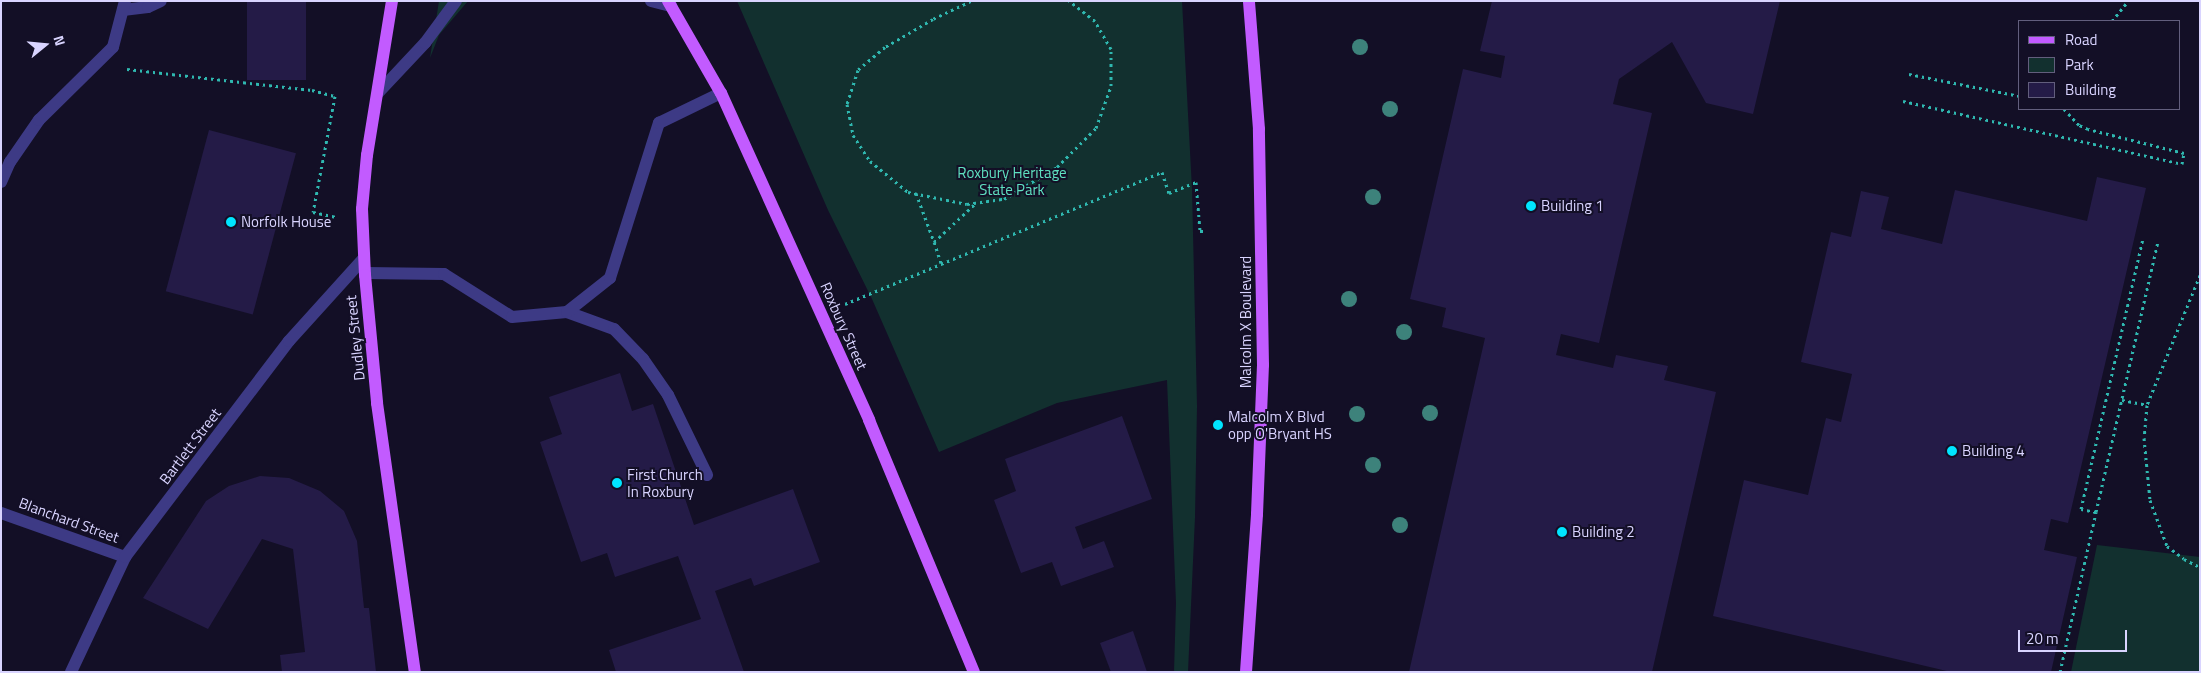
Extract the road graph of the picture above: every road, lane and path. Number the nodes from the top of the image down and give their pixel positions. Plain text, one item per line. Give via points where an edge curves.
1 (161, 1) edge
2 (392, 1) edge
3 (456, 1) edge
4 (651, 1) edge
5 (971, 1) edge
6 (1069, 1) edge
7 (1249, 1) edge
8 (2128, 1) edge
9 (669, 4) edge
10 (124, 6) edge
11 (2113, 20) edge
12 (94, 65) junction
13 (1909, 74) dead end
14 (378, 93) junction
15 (721, 93) junction
16 (2018, 96) edge
17 (1903, 101) dead end
18 (2065, 110) edge
19 (1, 182) edge
20 (916, 193) junction
21 (977, 202) junction
22 (363, 222) junction
23 (1203, 231) dead end
24 (2143, 239) dead end
25 (934, 242) junction
26 (2158, 242) dead end
27 (364, 258) junction
28 (941, 263) junction
29 (365, 273) junction
30 (2200, 275) edge
31 (566, 312) junction
32 (821, 313) junction
33 (2122, 400) junction
34 (2147, 405) junction
35 (707, 475) dead end
36 (2096, 512) junction
37 (1, 513) edge
38 (126, 558) junction
39 (2200, 567) edge
40 (71, 672) edge
41 (415, 672) edge
42 (974, 672) edge
43 (1246, 672) edge
44 (2060, 672) edge

1 - 10 street via 148,7
2 - 14 main road, Dudley Street
3 - 14 street via 425,43
4 - 9 street
5 - 20 path via 885,47 858,70 847,104 853,134 870,161 908,192
6 - 21 path via 1095,21 1111,49 1111,86 1096,128 1057,167 1004,199
7 - 43 main road, Malcolm X Boulevard via 1259,138 1263,365
8 - 11 path
9 - 15 main road, Roxbury Street
10 - 12 street via 113,47
12 - 19 street via 39,120 10,162
12 - 22 path via 312,90 335,96 312,212
13 - 16 path
14 - 22 main road, Dudley Street via 367,155
15 - 31 street via 659,123 610,278
15 - 32 main road, Roxbury Street
17 - 18 path via 2182,164 2184,153 2088,130
20 - 21 path via 967,204
20 - 25 path
21 - 25 path
22 - 27 main road, Dudley Street
23 - 28 path via 1200,231 1196,182 1169,193 1162,172
24 - 36 path via 2081,509
25 - 28 path
26 - 33 path
27 - 29 main road, Dudley Street
27 - 38 street, Bartlett Street via 289,341
28 - 32 path
29 - 31 street via 444,274 512,317
29 - 41 main road, Dudley Street via 377,403
30 - 34 path
31 - 35 street via 614,329 643,359 668,395
32 - 42 main road, Roxbury Street
33 - 34 path
33 - 36 path
34 - 39 path via 2145,455 2150,500 2157,523 2167,546
36 - 44 path
37 - 38 street, Blanchard Street
38 - 40 street, Bartlett Street

